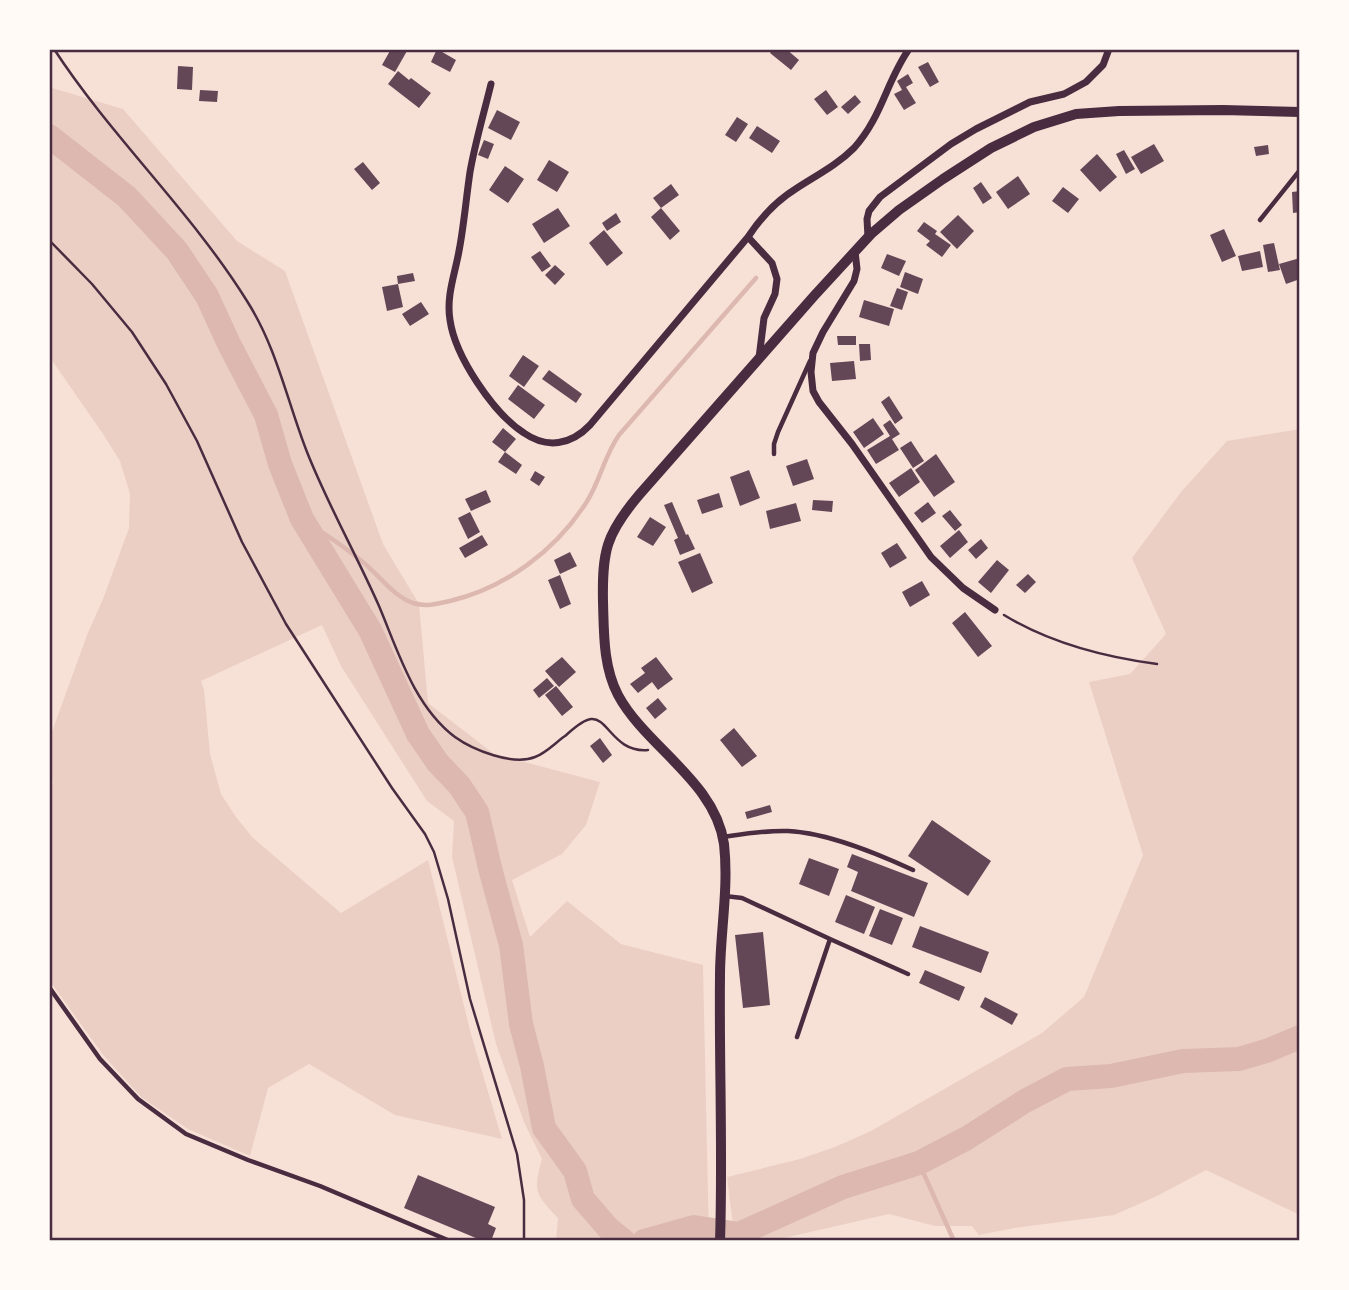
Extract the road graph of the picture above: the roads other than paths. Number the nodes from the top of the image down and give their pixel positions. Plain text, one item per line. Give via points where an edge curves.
1 (909, 49) edge
2 (1109, 49) edge
3 (491, 84) dead end
4 (1300, 112) edge
5 (1300, 170) edge
6 (1260, 220) dead end
7 (748, 237) junction
8 (868, 237) junction
9 (855, 251) junction
10 (813, 354) junction
11 (759, 358) junction
12 (774, 454) dead end
13 (995, 610) road end
14 (722, 837) junction
15 (913, 870) dead end
16 (724, 895) junction
17 (830, 939) junction
18 (908, 974) dead end
19 (49, 987) edge
20 (797, 1037) dead end
21 (450, 1241) edge
22 (720, 1241) edge

1 - 7 street via 862,138 835,164 773,206
2 - 8 street via 1103,65 1086,82 1063,94 1030,102 967,134 880,197 868,214
3 - 7 street via 470,175 449,297 450,322 458,349 483,390 505,418 530,438 557,443 586,429
4 - 8 street via 1097,112 1051,121 964,164
5 - 6 lane
7 - 11 street via 772,263 777,279 764,318
8 - 9 street
9 - 10 street via 854,281
9 - 11 street
10 - 12 lane via 778,432
10 - 13 street via 811,380 819,402 931,557
11 - 14 street via 631,504 606,551 603,583 609,673 618,694 699,790
14 - 15 lane via 780,831 812,834
14 - 16 street
16 - 17 lane via 742,898
16 - 22 street
17 - 18 lane
17 - 20 lane
19 - 21 lane via 100,1059 138,1100 186,1134

